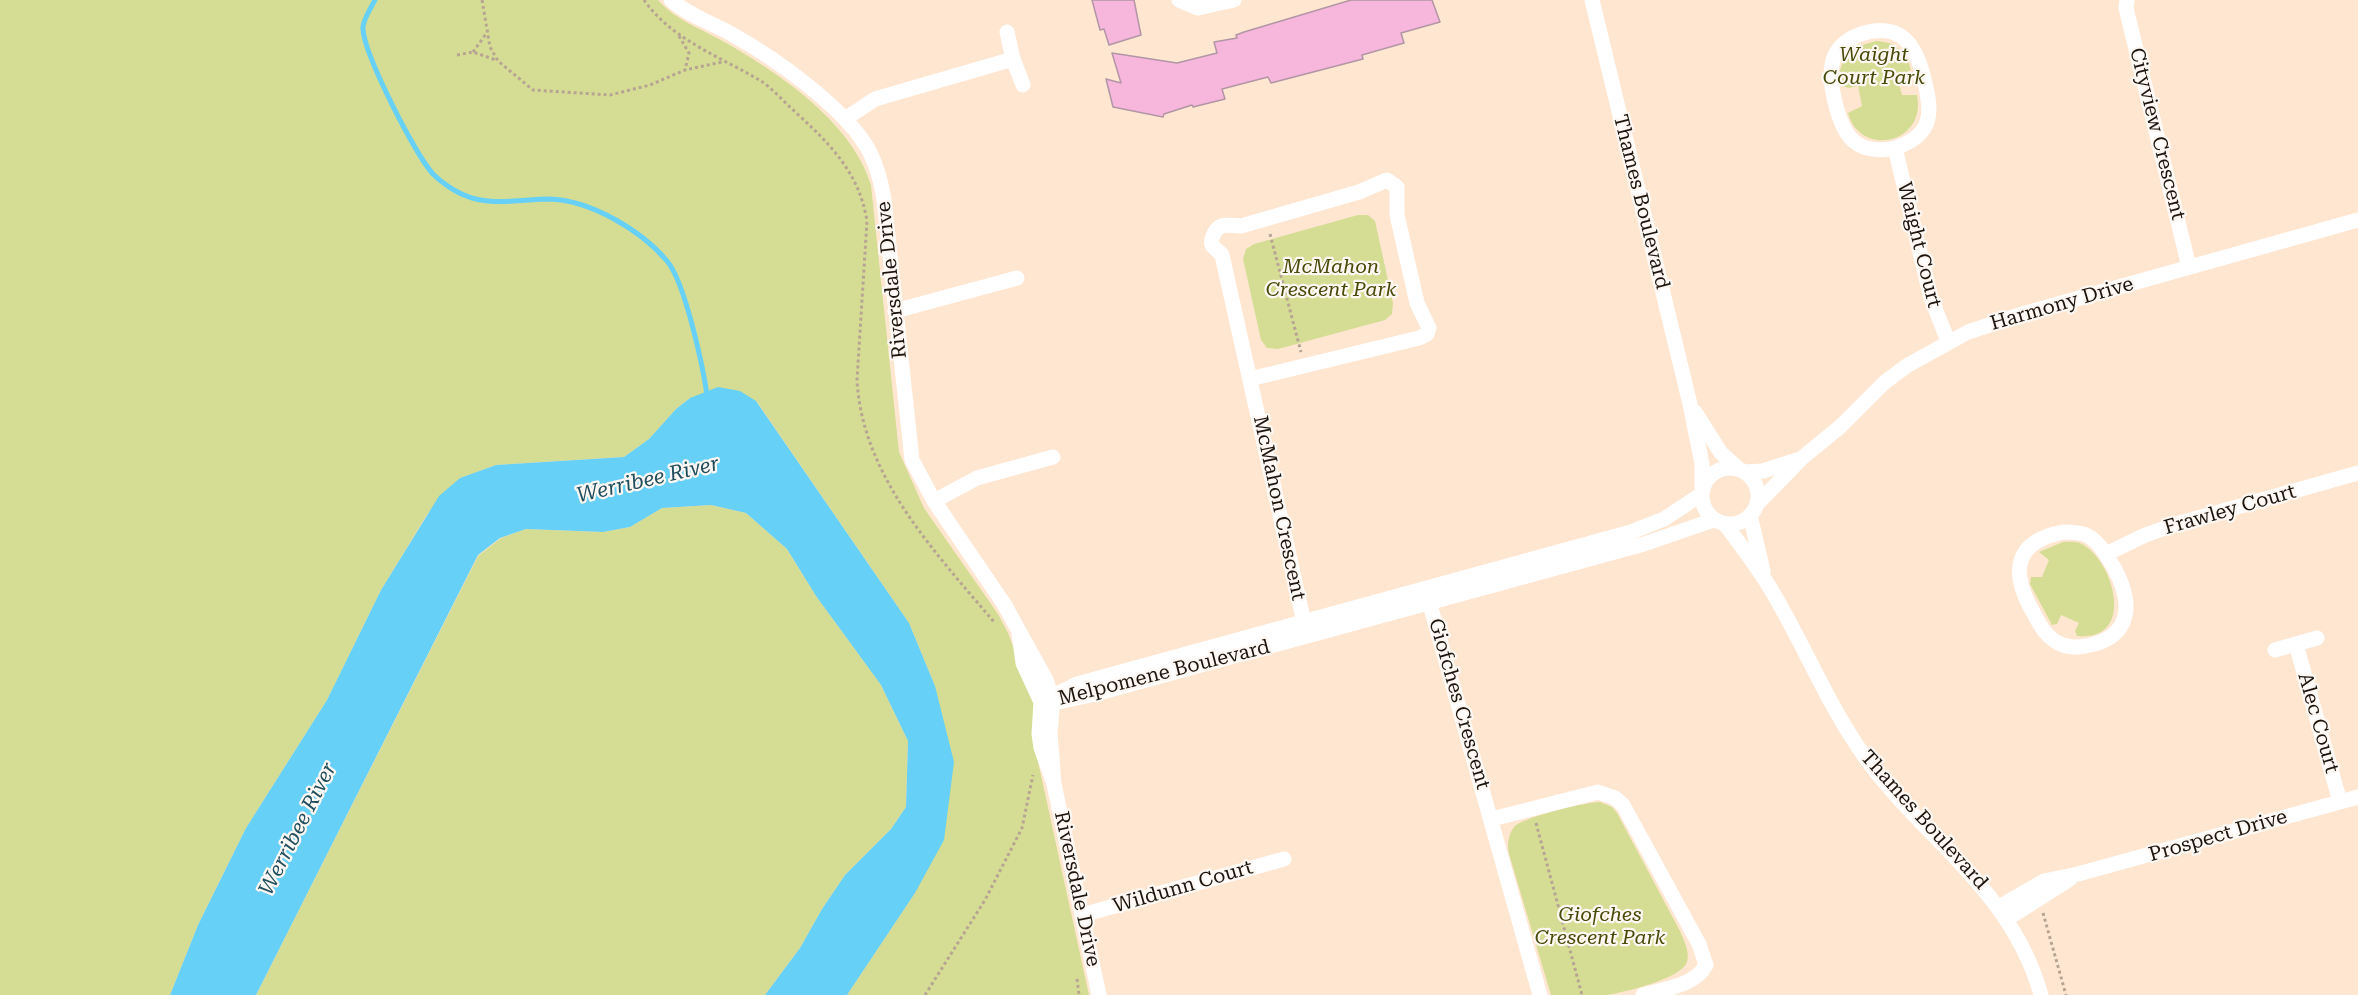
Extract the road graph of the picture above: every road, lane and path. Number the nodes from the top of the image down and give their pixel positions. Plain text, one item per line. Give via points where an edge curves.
1 (482, 0) edge
2 (671, 0) edge
3 (1179, 0) edge
4 (1234, 0) edge
5 (1592, 0) edge
6 (2127, 0) edge
7 (1007, 32) dead end
8 (486, 34) junction
9 (678, 34) dead end
10 (473, 52) junction
11 (457, 55) dead end
12 (1013, 59) junction
13 (498, 61) junction
14 (724, 62) dead end
15 (685, 70) junction
16 (1023, 85) dead end
17 (845, 119) junction
18 (1895, 148) junction
19 (1266, 218) junction
20 (2358, 220) edge
21 (2189, 267) junction
22 (1017, 278) dead end
23 (895, 311) junction
24 (1948, 341) junction
25 (1304, 365) junction
26 (1250, 379) junction
27 (1690, 404) junction
28 (1053, 457) dead end
29 (1802, 458) junction
30 (1743, 471) junction
31 (2358, 473) edge
32 (1702, 492) junction
33 (934, 501) junction
34 (1753, 509) junction
35 (1719, 522) junction
36 (2106, 554) junction
37 (1767, 584) junction
38 (1428, 596) junction
39 (1305, 629) junction
40 (2318, 638) dead end
41 (2296, 644) junction
42 (2275, 650) dead end
43 (1048, 700) junction
44 (1035, 770) dead end
45 (2358, 796) edge
46 (2340, 802) junction
47 (1532, 808) junction
48 (1492, 819) junction
49 (1284, 859) dead end
50 (2078, 874) junction
51 (2037, 899) junction
52 (2003, 913) junction
53 (1082, 915) junction
54 (925, 995) edge
55 (1099, 995) edge
56 (1540, 995) edge
57 (1582, 995) edge
58 (1643, 995) edge
59 (2041, 995) edge
60 (2066, 995) edge

1 - 8 path
2 - 17 street, Riversdale Drive via 780,65
3 - 4 street via 1198,8
5 - 27 street, Thames Boulevard
6 - 21 street, Cityview Crescent
7 - 12 street
8 - 10 path
8 - 13 path
9 - 15 path via 689,53
10 - 11 path
10 - 13 path
12 - 16 street
12 - 17 street via 875,99
13 - 15 path via 533,90 610,95 650,85
14 - 15 path
17 - 23 street, Riversdale Drive via 867,146 880,178
18 - 18 street via 1915,139 1928,122 1930,105 1920,64 1912,45 1903,37 1882,31 1860,34 1842,45 1831,60 1831,83 1838,113 1855,142 1874,150
18 - 24 street, Waight Court via 1931,298
19 - 25 path
19 - 25 street, McMahon Crescent via 1359,192 1387,180 1397,187 1397,215 1417,303 1429,328 1427,334
19 - 26 street, McMahon Crescent via 1241,226 1220,226 1211,241 1222,255
20 - 21 street, Harmony Drive
21 - 24 street, Harmony Drive via 1992,323
22 - 23 street
23 - 33 street, Riversdale Drive via 910,450
24 - 29 street, Harmony Drive via 1885,382
25 - 26 street, McMahon Crescent
26 - 39 street, McMahon Crescent
27 - 30 street, Thames Boulevard via 1721,453
27 - 32 street, Thames Boulevard via 1702,464
28 - 33 street via 977,478
29 - 30 street, Harmony Drive via 1764,471
29 - 34 street, Harmony Drive
30 - 32 street via 1717,471
30 - 34 street via 1756,486
31 - 36 street, Frawley Court via 2173,525
32 - 35 street via 1704,508
32 - 38 street, Melpomene Boulevard via 1648,526
33 - 43 street, Riversdale Drive via 1004,604 1019,631 1023,663
34 - 35 street via 1743,521
34 - 37 street, Thames Boulevard
35 - 37 street, Thames Boulevard
35 - 38 street, Melpomene Boulevard
36 - 36 street via 2086,535 2064,532 2032,543 2020,561 2019,579 2029,605 2043,631 2063,645 2098,643 2110,637 2124,620 2124,590
37 - 52 street, Thames Boulevard via 1833,707 1865,757 1970,871
38 - 39 street, Melpomene Boulevard
38 - 48 street, Giofches Crescent
39 - 43 street, Melpomene Boulevard via 1077,684
40 - 41 street
41 - 42 street
41 - 46 street, Alec Court
43 - 53 street, Riversdale Drive via 1039,734 1054,784
44 - 54 path via 1022,828 985,900
45 - 46 street, Prospect Drive
46 - 50 street, Prospect Drive
47 - 48 street
47 - 57 path
47 - 58 street via 1598,792 1616,798 1629,815 1699,944 1706,965 1690,981
48 - 56 street, Giofches Crescent
49 - 53 street, Wildunn Court
50 - 51 street, Prospect Drive
50 - 52 street, Prospect Drive via 2044,881
51 - 52 street, Prospect Drive
51 - 60 path
52 - 59 street, Thames Boulevard via 2030,963
53 - 55 street, Riversdale Drive

